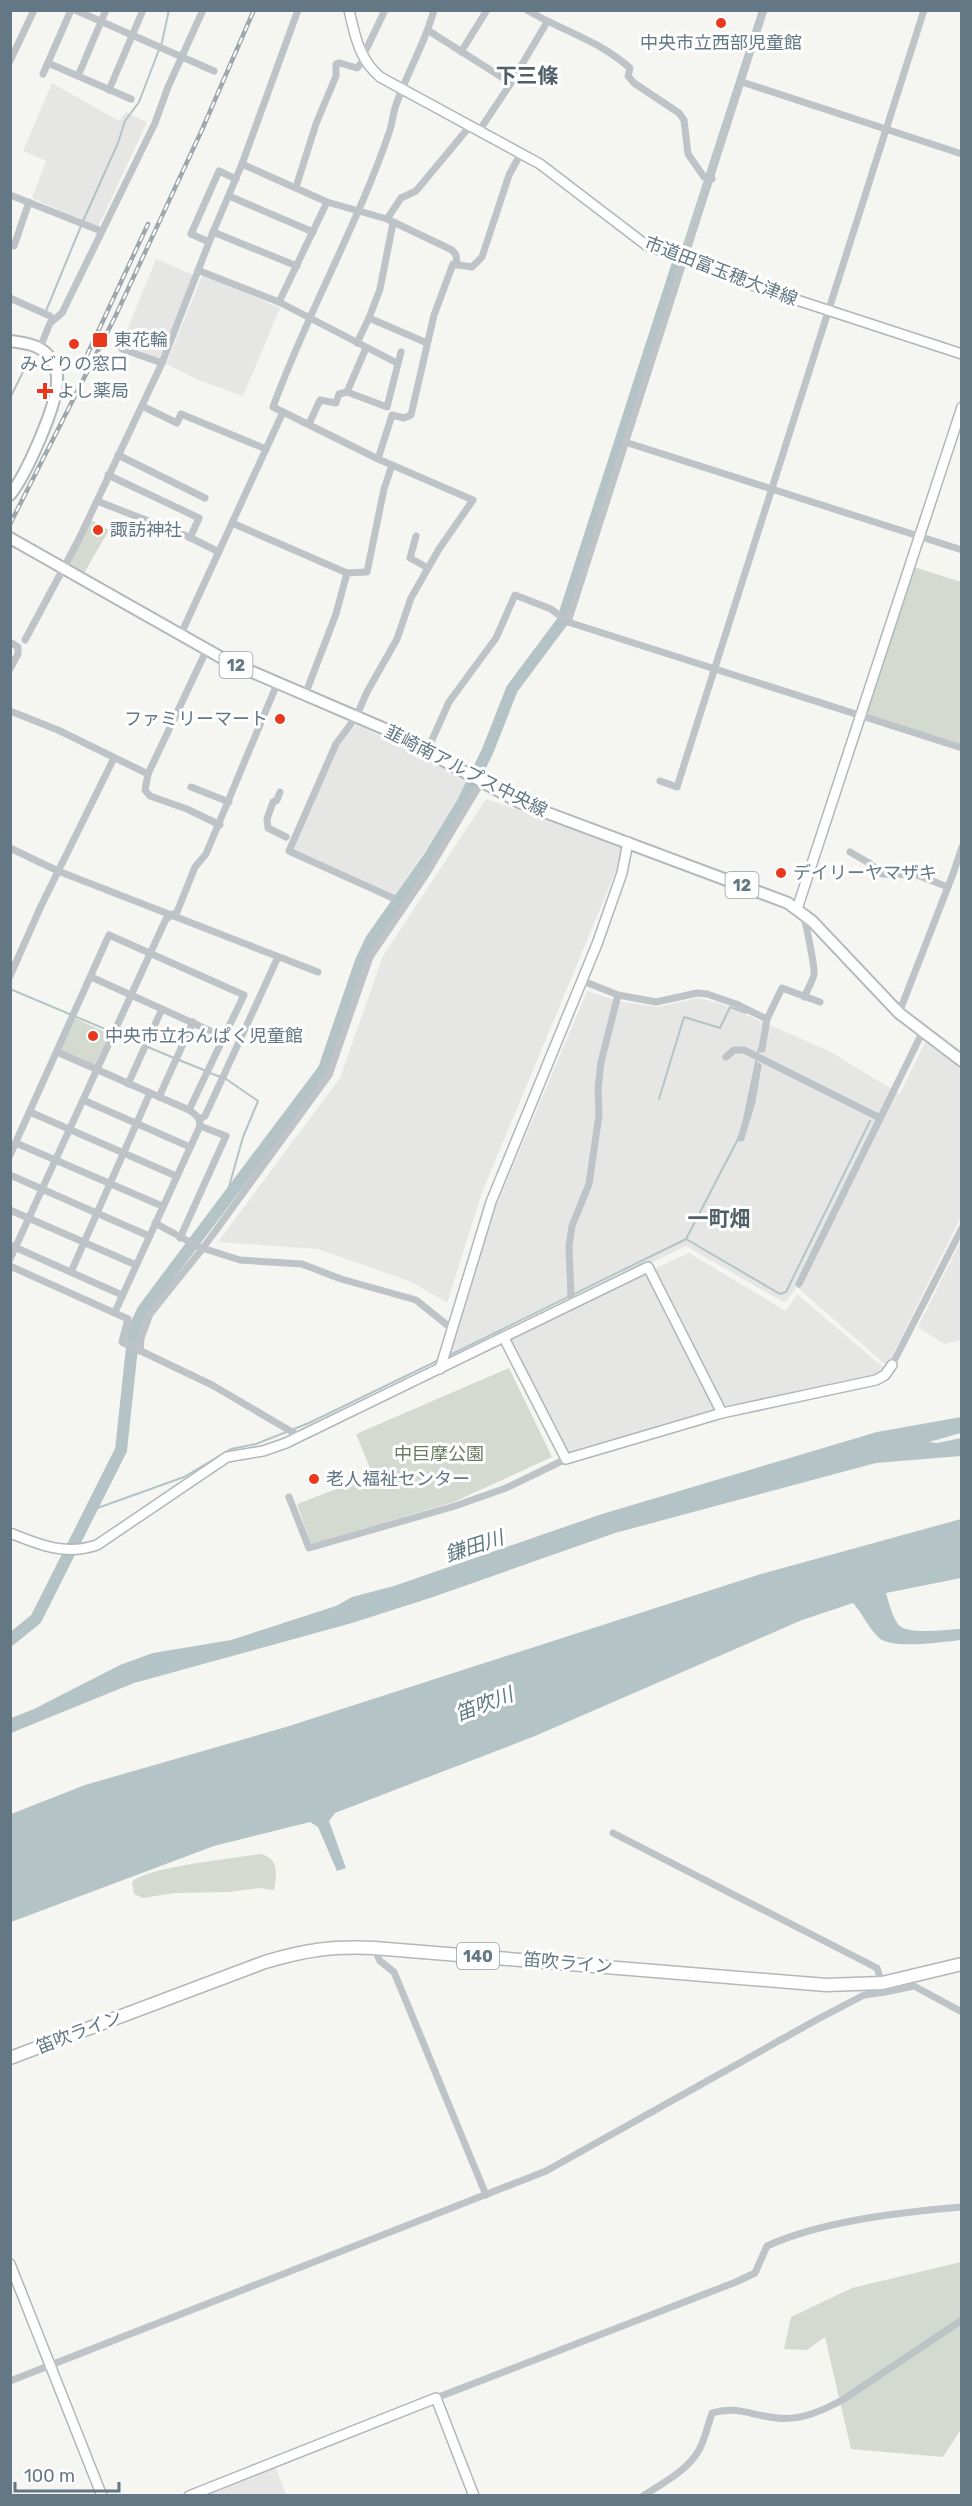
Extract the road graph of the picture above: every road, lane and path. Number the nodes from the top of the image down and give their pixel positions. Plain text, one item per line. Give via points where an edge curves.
1 (34, 10) edge
2 (73, 10) edge
3 (106, 10) edge
4 (143, 10) edge
5 (203, 10) edge
6 (298, 10) edge
7 (349, 10) edge
8 (385, 10) edge
9 (434, 10) edge
10 (487, 10) edge
11 (527, 10) edge
12 (764, 10) edge
13 (924, 10) edge
14 (102, 22) junction
15 (547, 22) junction
16 (429, 31) junction
17 (133, 35) junction
18 (461, 52) junction
19 (182, 57) junction
20 (363, 57) junction
21 (10, 61) edge
22 (48, 63) junction
23 (214, 71) dead end
24 (43, 74) dead end
25 (78, 76) junction
26 (742, 82) junction
27 (511, 83) junction
28 (110, 90) junction
29 (402, 91) junction
30 (131, 99) dead end
31 (474, 128) junction
32 (887, 130) junction
33 (522, 153) junction
34 (962, 154) edge
35 (242, 164) junction
36 (236, 178) junction
37 (708, 178) junction
38 (296, 187) junction
39 (10, 195) edge
40 (229, 196) junction
41 (29, 202) junction
42 (327, 202) junction
43 (357, 212) junction
44 (390, 221) junction
45 (101, 231) junction
46 (213, 232) junction
47 (313, 232) junction
48 (209, 242) junction
49 (14, 246) dead end
50 (685, 261) junction
51 (457, 265) junction
52 (297, 266) junction
53 (200, 271) junction
54 (10, 298) edge
55 (279, 302) junction
56 (830, 312) junction
57 (369, 318) junction
58 (308, 319) junction
59 (53, 320) junction
60 (10, 341) edge
61 (357, 343) junction
62 (427, 343) junction
63 (40, 348) junction
64 (366, 348) junction
65 (122, 349) dead end
66 (401, 352) dead end
67 (962, 354) edge
68 (162, 363) junction
69 (397, 363) junction
70 (347, 392) junction
71 (142, 406) junction
72 (962, 407) edge
73 (283, 412) junction
74 (309, 424) junction
75 (626, 442) junction
76 (266, 449) junction
77 (118, 455) junction
78 (378, 459) junction
79 (392, 465) junction
80 (108, 475) junction
81 (773, 489) junction
82 (10, 495) edge
83 (205, 498) dead end
84 (97, 501) junction
85 (232, 523) junction
86 (416, 536) dead end
87 (920, 537) junction
88 (10, 538) edge
89 (190, 538) junction
90 (962, 550) edge
91 (219, 552) junction
92 (63, 566) junction
93 (428, 568) junction
94 (347, 573) junction
95 (565, 619) junction
96 (181, 634) junction
97 (26, 640) dead end
98 (10, 642) edge
99 (207, 649) junction
100 (716, 668) junction
101 (10, 669) edge
102 (277, 684) junction
103 (304, 695) junction
104 (10, 711) edge
105 (860, 716) junction
106 (356, 717) junction
107 (962, 748) edge
108 (427, 751) junction
109 (114, 758) junction
110 (148, 774) junction
111 (477, 778) junction
112 (660, 781) dead end
113 (191, 787) dead end
114 (280, 792) dead end
115 (229, 802) junction
116 (219, 825) junction
117 (285, 837) dead end
118 (628, 842) junction
119 (962, 847) edge
120 (10, 848) edge
121 (850, 852) dead end
122 (58, 871) junction
123 (948, 887) junction
124 (393, 898) dead end
125 (797, 909) junction
126 (172, 915) junction
127 (150, 953) junction
128 (278, 957) junction
129 (318, 972) dead end
130 (10, 976) edge
131 (91, 977) junction
132 (583, 981) junction
133 (618, 994) junction
134 (132, 995) junction
135 (804, 997) junction
136 (820, 1002) dead end
137 (162, 1009) junction
138 (899, 1014) junction
139 (767, 1019) junction
140 (193, 1022) junction
141 (922, 1033) junction
142 (224, 1037) junction
143 (762, 1049) dead end
144 (57, 1052) junction
145 (726, 1057) dead end
146 (962, 1061) edge
147 (758, 1066) dead end
148 (97, 1070) junction
149 (128, 1084) junction
150 (150, 1093) junction
151 (159, 1097) junction
152 (83, 1100) junction
153 (189, 1110) junction
154 (30, 1112) junction
155 (880, 1118) junction
156 (136, 1123) junction
157 (200, 1123) junction
158 (70, 1130) junction
159 (741, 1138) dead end
160 (16, 1143) junction
161 (190, 1147) junction
162 (123, 1153) junction
163 (10, 1155) edge
164 (56, 1160) junction
165 (10, 1175) edge
166 (176, 1176) junction
167 (110, 1184) junction
168 (43, 1189) junction
169 (162, 1206) junction
170 (10, 1210) edge
171 (97, 1213) junction
172 (30, 1219) junction
173 (155, 1223) junction
174 (962, 1227) edge
175 (149, 1236) junction
176 (180, 1238) junction
177 (84, 1243) junction
178 (13, 1246) edge
179 (201, 1248) junction
180 (10, 1259) edge
181 (136, 1265) junction
182 (10, 1266) edge
183 (71, 1272) junction
184 (799, 1284) dead end
185 (123, 1295) junction
186 (576, 1303) junction
187 (115, 1312) junction
188 (452, 1329) junction
189 (504, 1338) junction
190 (135, 1349) junction
191 (892, 1365) joint
192 (440, 1369) junction
193 (722, 1413) junction
194 (299, 1436) junction
195 (566, 1459) junction
196 (289, 1497) dead end
197 (10, 1533) edge
198 (613, 1833) dead end
199 (374, 1948) junction
200 (962, 1964) edge
201 (884, 1987) junction
202 (962, 2012) edge
203 (10, 2058) edge
204 (486, 2195) junction
205 (962, 2207) edge
206 (10, 2264) edge
207 (962, 2320) edge
208 (52, 2366) junction
209 (10, 2381) edge
210 (436, 2398) junction
211 (102, 2496) edge
212 (189, 2496) edge
213 (474, 2496) edge
214 (643, 2496) edge

1 - 21 street
2 - 14 street
2 - 22 street
3 - 14 street
4 - 17 street
5 - 19 street
6 - 35 street
7 - 20 street
8 - 20 street
9 - 16 street
10 - 18 street
11 - 15 street
12 - 26 street
13 - 32 street
14 - 17 street
14 - 25 street
15 - 27 street
15 - 37 street via 611,52 630,68 628,76 634,83 679,113 684,120 688,154
16 - 18 street
16 - 29 street
17 - 19 street
17 - 28 street
18 - 27 street
19 - 23 street
19 - 45 street via 155,123
20 - 29 street, 市道田富玉穂大津線 via 380,77
20 - 38 street via 357,68 336,64 336,76
22 - 24 street
22 - 25 street
25 - 28 street
26 - 32 street
26 - 37 street
27 - 31 street
28 - 30 street
29 - 31 street, 市道田富玉穂大津線
29 - 43 street
31 - 33 street, 市道田富玉穂大津線
31 - 44 street via 416,191 401,198
32 - 34 street
32 - 56 street
33 - 50 street, 市道田富玉穂大津線 via 646,245
33 - 51 street via 508,175 482,257 472,267
35 - 36 street
35 - 38 street
36 - 40 street
36 - 48 street via 219,171 191,234
37 - 50 street
38 - 42 street
39 - 41 street
40 - 46 street
40 - 47 street
41 - 45 street
41 - 49 street
42 - 43 street
42 - 47 street
43 - 44 street
43 - 58 street
44 - 51 street via 452,250
44 - 57 street via 380,289
45 - 59 street via 62,313
46 - 48 street
46 - 52 street
47 - 52 street
48 - 53 street
50 - 56 street, 市道田富玉穂大津線
50 - 75 street
51 - 62 street via 453,264
52 - 55 street
53 - 55 street
53 - 68 street
54 - 59 street
55 - 58 street
56 - 67 street, 市道田富玉穂大津線
56 - 81 street
57 - 61 street
57 - 62 street
58 - 61 street
58 - 73 street via 273,407
59 - 63 street
60 - 63 main road
61 - 64 street
62 - 78 street via 411,415 392,416
63 - 82 main road via 56,369 55,396 24,475
64 - 69 street
64 - 70 street
65 - 68 street
66 - 69 street
68 - 71 street
69 - 70 street via 387,406
70 - 74 street via 339,394 336,403 320,400
71 - 76 street via 177,423 181,414
71 - 77 street
72 - 87 street
73 - 74 street
73 - 76 street
74 - 78 street
75 - 81 street
75 - 95 street
76 - 85 street
77 - 80 street
77 - 83 street
78 - 79 street
79 - 93 street via 473,501
79 - 94 street via 367,572
80 - 84 street
80 - 89 street via 199,518
81 - 87 street
81 - 100 street
84 - 89 street
84 - 92 street
85 - 91 street
85 - 94 street
86 - 93 street via 410,558
87 - 90 street
87 - 105 street
88 - 92 main road, 韮崎南アルプス中央線 / 12
89 - 91 street
91 - 96 street
92 - 96 main road, 韮崎南アルプス中央線 / 12
92 - 97 street
93 - 106 street
94 - 103 street
95 - 100 street
95 - 108 street via 551,609 515,596 496,638 449,702
96 - 99 main road, 韮崎南アルプス中央線 / 12
98 - 101 street via 18,647
99 - 102 main road, 韮崎南アルプス中央線 / 12
99 - 110 street
100 - 105 street
100 - 112 street via 677,787
102 - 103 main road, 韮崎南アルプス中央線 / 12
102 - 115 street
103 - 106 main road, 韮崎南アルプス中央線 / 12
104 - 109 street
105 - 107 street
105 - 125 street
106 - 108 main road, 韮崎南アルプス中央線 / 12
106 - 124 street via 336,744 289,851
108 - 111 main road, 韮崎南アルプス中央線 / 12
109 - 110 street
109 - 122 street
110 - 116 street via 145,790 150,796
111 - 118 main road, 韮崎南アルプス中央線 / 12 via 542,812
111 - 179 street via 428,873 370,957 330,1075
113 - 115 street
114 - 117 street via 267,819 268,828
115 - 116 street
116 - 126 street via 206,854 195,867 177,912
118 - 125 main road, 韮崎南アルプス中央線 / 12 via 775,897
118 - 132 street via 612,903
119 - 123 street
120 - 122 street
121 - 123 street via 882,874 917,874
122 - 126 street
122 - 130 street
123 - 138 street
125 - 135 street via 807,922 814,974
125 - 138 main road, 韮崎南アルプス中央線 / 12
126 - 127 street via 166,919
126 - 128 street
127 - 131 street via 109,935
127 - 134 street
127 - 142 street via 244,995
128 - 129 street
128 - 157 street
131 - 134 street
131 - 144 street
132 - 133 street
132 - 188 street via 491,1202
133 - 139 street via 656,1002 707,994
133 - 186 street via 601,1062 599,1115 589,1184 572,1226 569,1246 571,1296
134 - 137 street
134 - 148 street
135 - 136 street
135 - 139 street via 782,988
137 - 140 street
137 - 149 street
138 - 141 main road, 韮崎南アルプス中央線 / 12
139 - 143 street
140 - 142 street
140 - 151 street
141 - 146 main road, 韮崎南アルプス中央線 / 12
141 - 155 street
142 - 153 street
144 - 148 street
144 - 154 street
145 - 155 street via 734,1050 744,1050
147 - 159 street
148 - 149 street
148 - 152 street
149 - 150 street
150 - 151 street
150 - 156 street
151 - 153 street
152 - 156 street
152 - 158 street
153 - 157 street
154 - 158 street
154 - 160 street
155 - 184 street
156 - 161 street
156 - 162 street
157 - 161 street
157 - 176 street via 226,1136
158 - 162 street
158 - 164 street
160 - 163 street
160 - 164 street
161 - 166 street
162 - 166 street
162 - 167 street
164 - 167 street
164 - 168 street
165 - 168 street
166 - 169 street
167 - 169 street
167 - 171 street
168 - 171 street
168 - 172 street
169 - 173 street
170 - 172 street
171 - 175 street
171 - 177 street
172 - 177 street
172 - 178 street
173 - 175 street
173 - 176 street
174 - 191 street
175 - 181 street
176 - 179 street
177 - 181 street
177 - 183 street
178 - 180 street
178 - 183 street
179 - 188 street via 240,1260 303,1264 416,1300
179 - 190 street via 150,1314
181 - 185 street
182 - 187 street
183 - 185 street
185 - 187 street
186 - 189 street
186 - 193 street via 648,1267
187 - 190 street via 129,1319 122,1342
188 - 192 street
189 - 192 street
189 - 195 street
190 - 194 street via 212,1385
191 - 193 street via 876,1380
192 - 194 street
193 - 195 street
194 - 197 street via 263,1451 227,1457 97,1545 66,1550 40,1546
195 - 196 street via 506,1488 455,1506 309,1548
198 - 201 street via 878,1968
199 - 201 highway, 笛吹ライン / 140
199 - 203 highway, 笛吹ライン / 140 via 328,1947 265,1962
199 - 204 street via 380,1961 394,1972
200 - 201 highway, 笛吹ライン / 140
201 - 202 street via 914,1986
201 - 204 street via 546,2171
204 - 208 street
205 - 210 street via 918,2211 783,2238 766,2246 755,2273 736,2282
206 - 208 street
207 - 214 street via 844,2399 819,2411 793,2418 728,2408 712,2413 694,2457 681,2471
208 - 209 street
208 - 211 street
210 - 212 street
210 - 213 street

